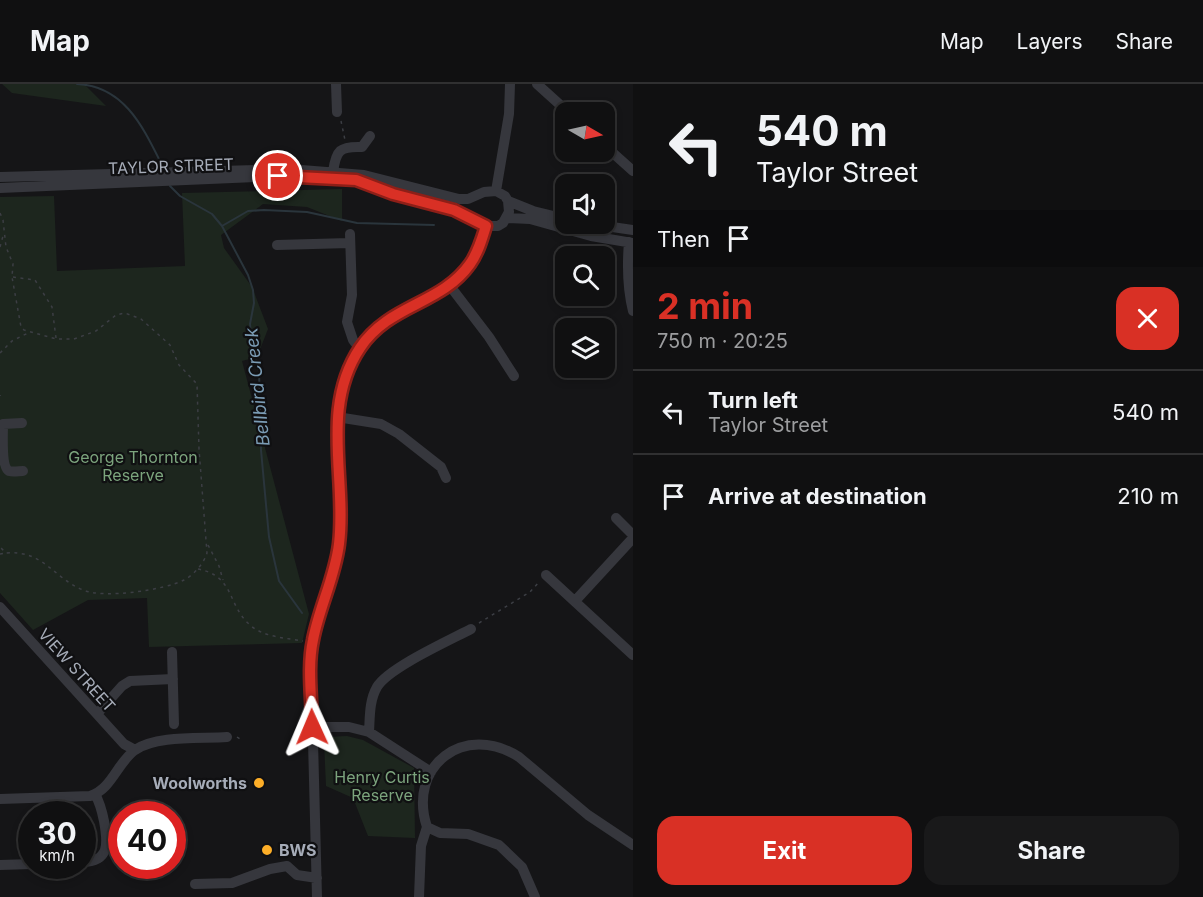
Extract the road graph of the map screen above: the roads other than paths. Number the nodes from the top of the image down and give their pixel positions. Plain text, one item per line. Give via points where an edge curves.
1 (336, 84) edge
2 (510, 84) edge
3 (537, 84) edge
4 (557, 102) edge
5 (337, 112) road end
6 (369, 135) dead end
7 (615, 155) edge
8 (633, 171) edge
9 (333, 172) junction
10 (0, 177) edge
11 (0, 188) edge
12 (496, 191) junction
13 (479, 195) junction
14 (508, 201) junction
15 (555, 216) edge
16 (507, 218) junction
17 (482, 224) junction
18 (615, 227) edge
19 (633, 230) edge
20 (631, 242) edge
21 (277, 245) dead end
22 (450, 286) junction
23 (633, 311) edge
24 (360, 349) junction
25 (514, 376) dead end
26 (337, 417) junction
27 (22, 423) dead end
28 (1, 424) edge
29 (23, 471) dead end
30 (446, 478) dead end
31 (616, 518) dead end
32 (633, 537) edge
33 (546, 575) road end
34 (575, 601) junction
35 (0, 607) edge
36 (471, 629) road end
37 (172, 652) dead end
38 (633, 655) edge
39 (173, 679) junction
40 (97, 714) junction
41 (174, 724) dead end
42 (312, 727) junction
43 (369, 732) junction
44 (227, 738) dead end
45 (135, 750) junction
46 (431, 772) junction
47 (95, 794) junction
48 (0, 799) edge
49 (427, 827) junction
50 (633, 845) edge
51 (96, 860) edge
52 (18, 864) edge
53 (0, 865) edge
54 (317, 878) junction
55 (195, 884) dead end
56 (317, 897) edge
57 (419, 897) edge
58 (535, 897) edge

1 - 5 street
2 - 12 street
3 - 4 street
6 - 9 street via 362,147 340,151
7 - 8 street
9 - 10 street, TAYLOR STREET via 264,168
9 - 13 street, TAYLOR STREET via 364,175 459,199
11 - 17 street, TAYLOR STREET via 278,176 344,178 454,210
12 - 13 street
12 - 14 street
13 - 17 street via 474,212
14 - 15 street
14 - 16 street
16 - 17 street via 498,226
16 - 20 street via 535,220 591,236
17 - 22 street via 472,262
18 - 19 street
20 - 23 street via 627,269
21 - 24 street via 350,239 352,295 347,322
22 - 24 street via 390,318
22 - 25 street
24 - 26 street via 345,378
26 - 30 street via 381,424 399,434 441,467
26 - 42 street via 339,542 312,642
27 - 28 street
28 - 29 street via 4,465 11,472
31 - 32 street
32 - 34 street
33 - 34 street
34 - 38 street
35 - 40 street, VIEW STREET
36 - 43 street via 388,674 377,686 371,704
37 - 39 street
39 - 40 street via 130,681
39 - 41 street
40 - 45 street, VIEW STREET via 124,744
42 - 43 street via 349,727
42 - 54 street
43 - 46 street
44 - 45 street via 158,741
45 - 47 street
46 - 49 street via 423,798
46 - 50 street via 450,752 463,745 495,745 519,757 588,815
47 - 48 street
47 - 51 street via 107,842
49 - 57 street via 421,846
49 - 58 street via 440,833 468,834 499,845 522,867
52 - 53 street
54 - 55 street via 297,875 287,866 232,883
54 - 56 street

